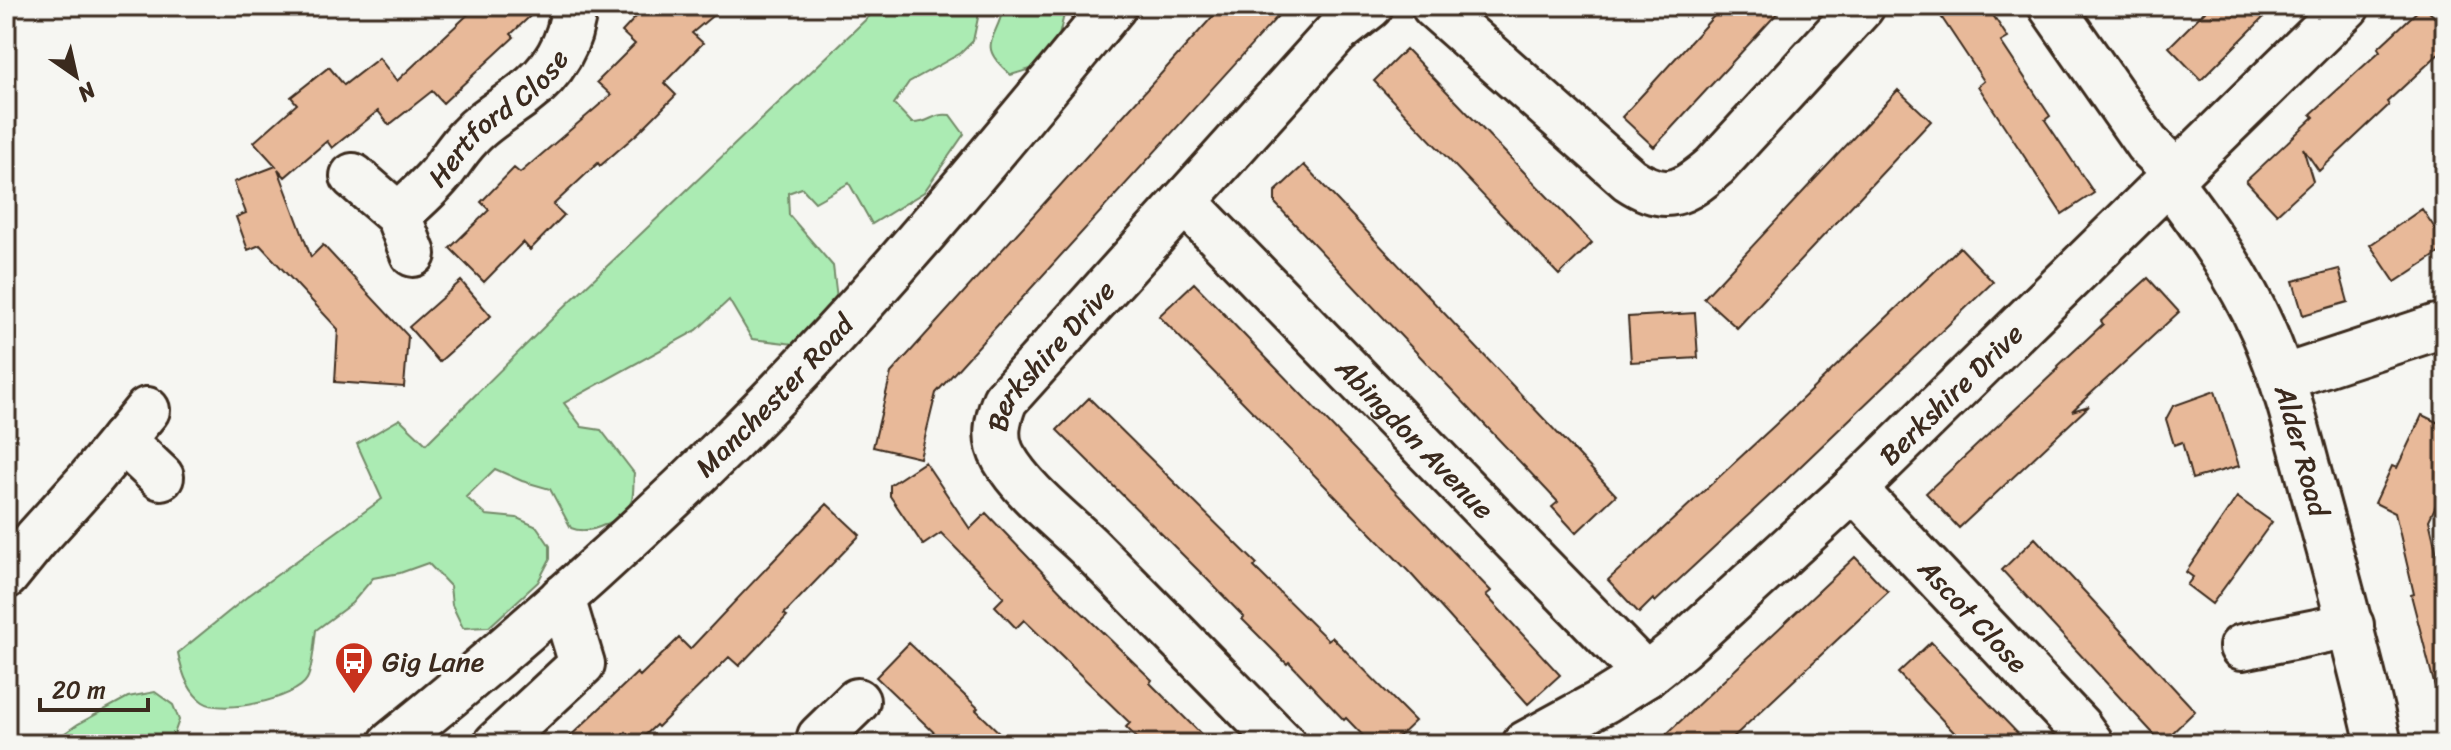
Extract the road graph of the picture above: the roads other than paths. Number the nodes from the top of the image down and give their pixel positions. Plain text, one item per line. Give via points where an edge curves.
1 (574, 6) edge
2 (1114, 6) edge
3 (1370, 6) edge
4 (1434, 6) edge
5 (1862, 6) edge
6 (2051, 6) edge
7 (2347, 6) edge
8 (353, 176) dead end
9 (2174, 178) junction
10 (1185, 202) junction
11 (2445, 326) edge
12 (2282, 378) junction
13 (161, 477) dead end
14 (1854, 489) junction
15 (6, 576) edge
16 (562, 598) junction
17 (2351, 625) junction
18 (2242, 647) dead end
19 (1646, 675) junction
20 (391, 744) edge
21 (496, 744) edge
22 (1283, 744) edge
23 (1525, 744) edge
24 (2091, 744) edge
25 (2379, 744) edge

1 - 8 street, Hertford Close via 557,61 525,95 468,137 426,191 405,234
2 - 16 street, Manchester Road via 844,321 730,441
3 - 10 street, Berkshire Drive via 1337,32
4 - 5 street via 1629,179 1661,193 1678,192 1715,166
6 - 9 street, Alder Road
7 - 9 street, Berkshire Drive
9 - 12 street, Alder Road via 2234,272
9 - 14 street, Berkshire Drive
10 - 19 street, Abingdon Avenue
10 - 22 street, Berkshire Drive via 1005,400 997,439 1002,456 1023,483
11 - 12 street
12 - 17 street, Alder Road
13 - 15 street via 134,425
14 - 19 street, Berkshire Drive
14 - 24 street, Ascot Close
16 - 20 street, Manchester Road
16 - 21 street via 582,664
17 - 18 street
17 - 25 street, Alder Road
19 - 23 street, Berkshire Drive

